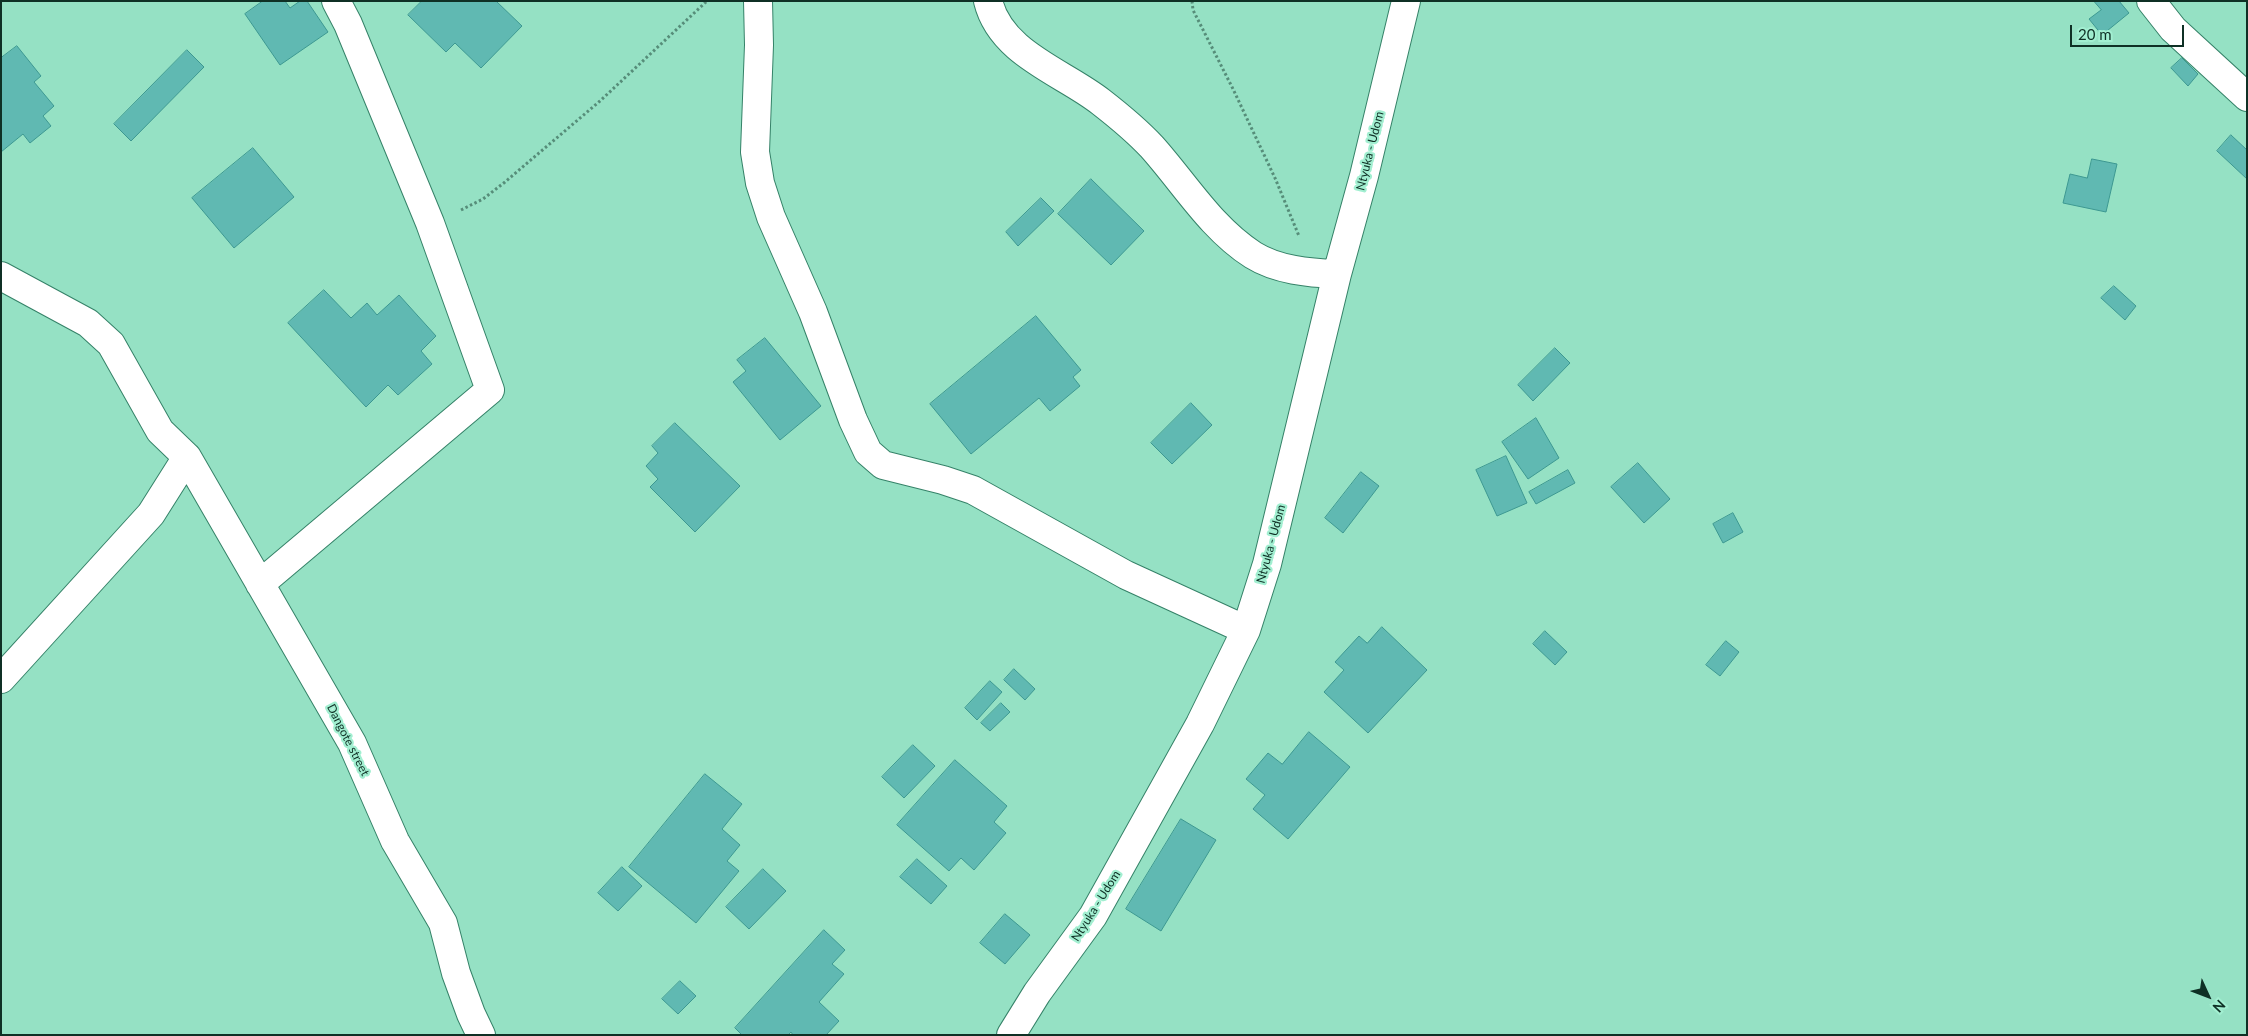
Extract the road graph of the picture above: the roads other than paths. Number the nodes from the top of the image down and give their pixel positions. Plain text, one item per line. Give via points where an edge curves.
1 (336, 1) edge
2 (758, 1) edge
3 (988, 1) edge
4 (1406, 1) edge
5 (2151, 1) edge
6 (2247, 97) edge
7 (1337, 274) junction
8 (1, 276) edge
9 (187, 457) junction
10 (260, 584) junction
11 (1246, 630) junction
12 (1, 679) edge
13 (481, 1035) edge
14 (1011, 1035) edge

1 - 10 street via 430,223 490,390
2 - 11 street via 755,152 760,183 868,452 883,465 972,490 1126,575
3 - 7 street via 996,22 1009,38 1100,100 1130,126 1227,235 1254,255 1280,266
4 - 7 street, Ntyuka - Udom
5 - 6 street via 2173,29
7 - 11 street, Ntyuka - Udom via 1267,564
8 - 9 street, Dangote street via 88,323 111,344 160,431
9 - 10 street, Dangote street
9 - 12 street via 150,514
10 - 13 street, Dangote street via 352,743 395,841 442,923 456,973
11 - 14 street, Ntyuka - Udom via 1200,724 1093,916

